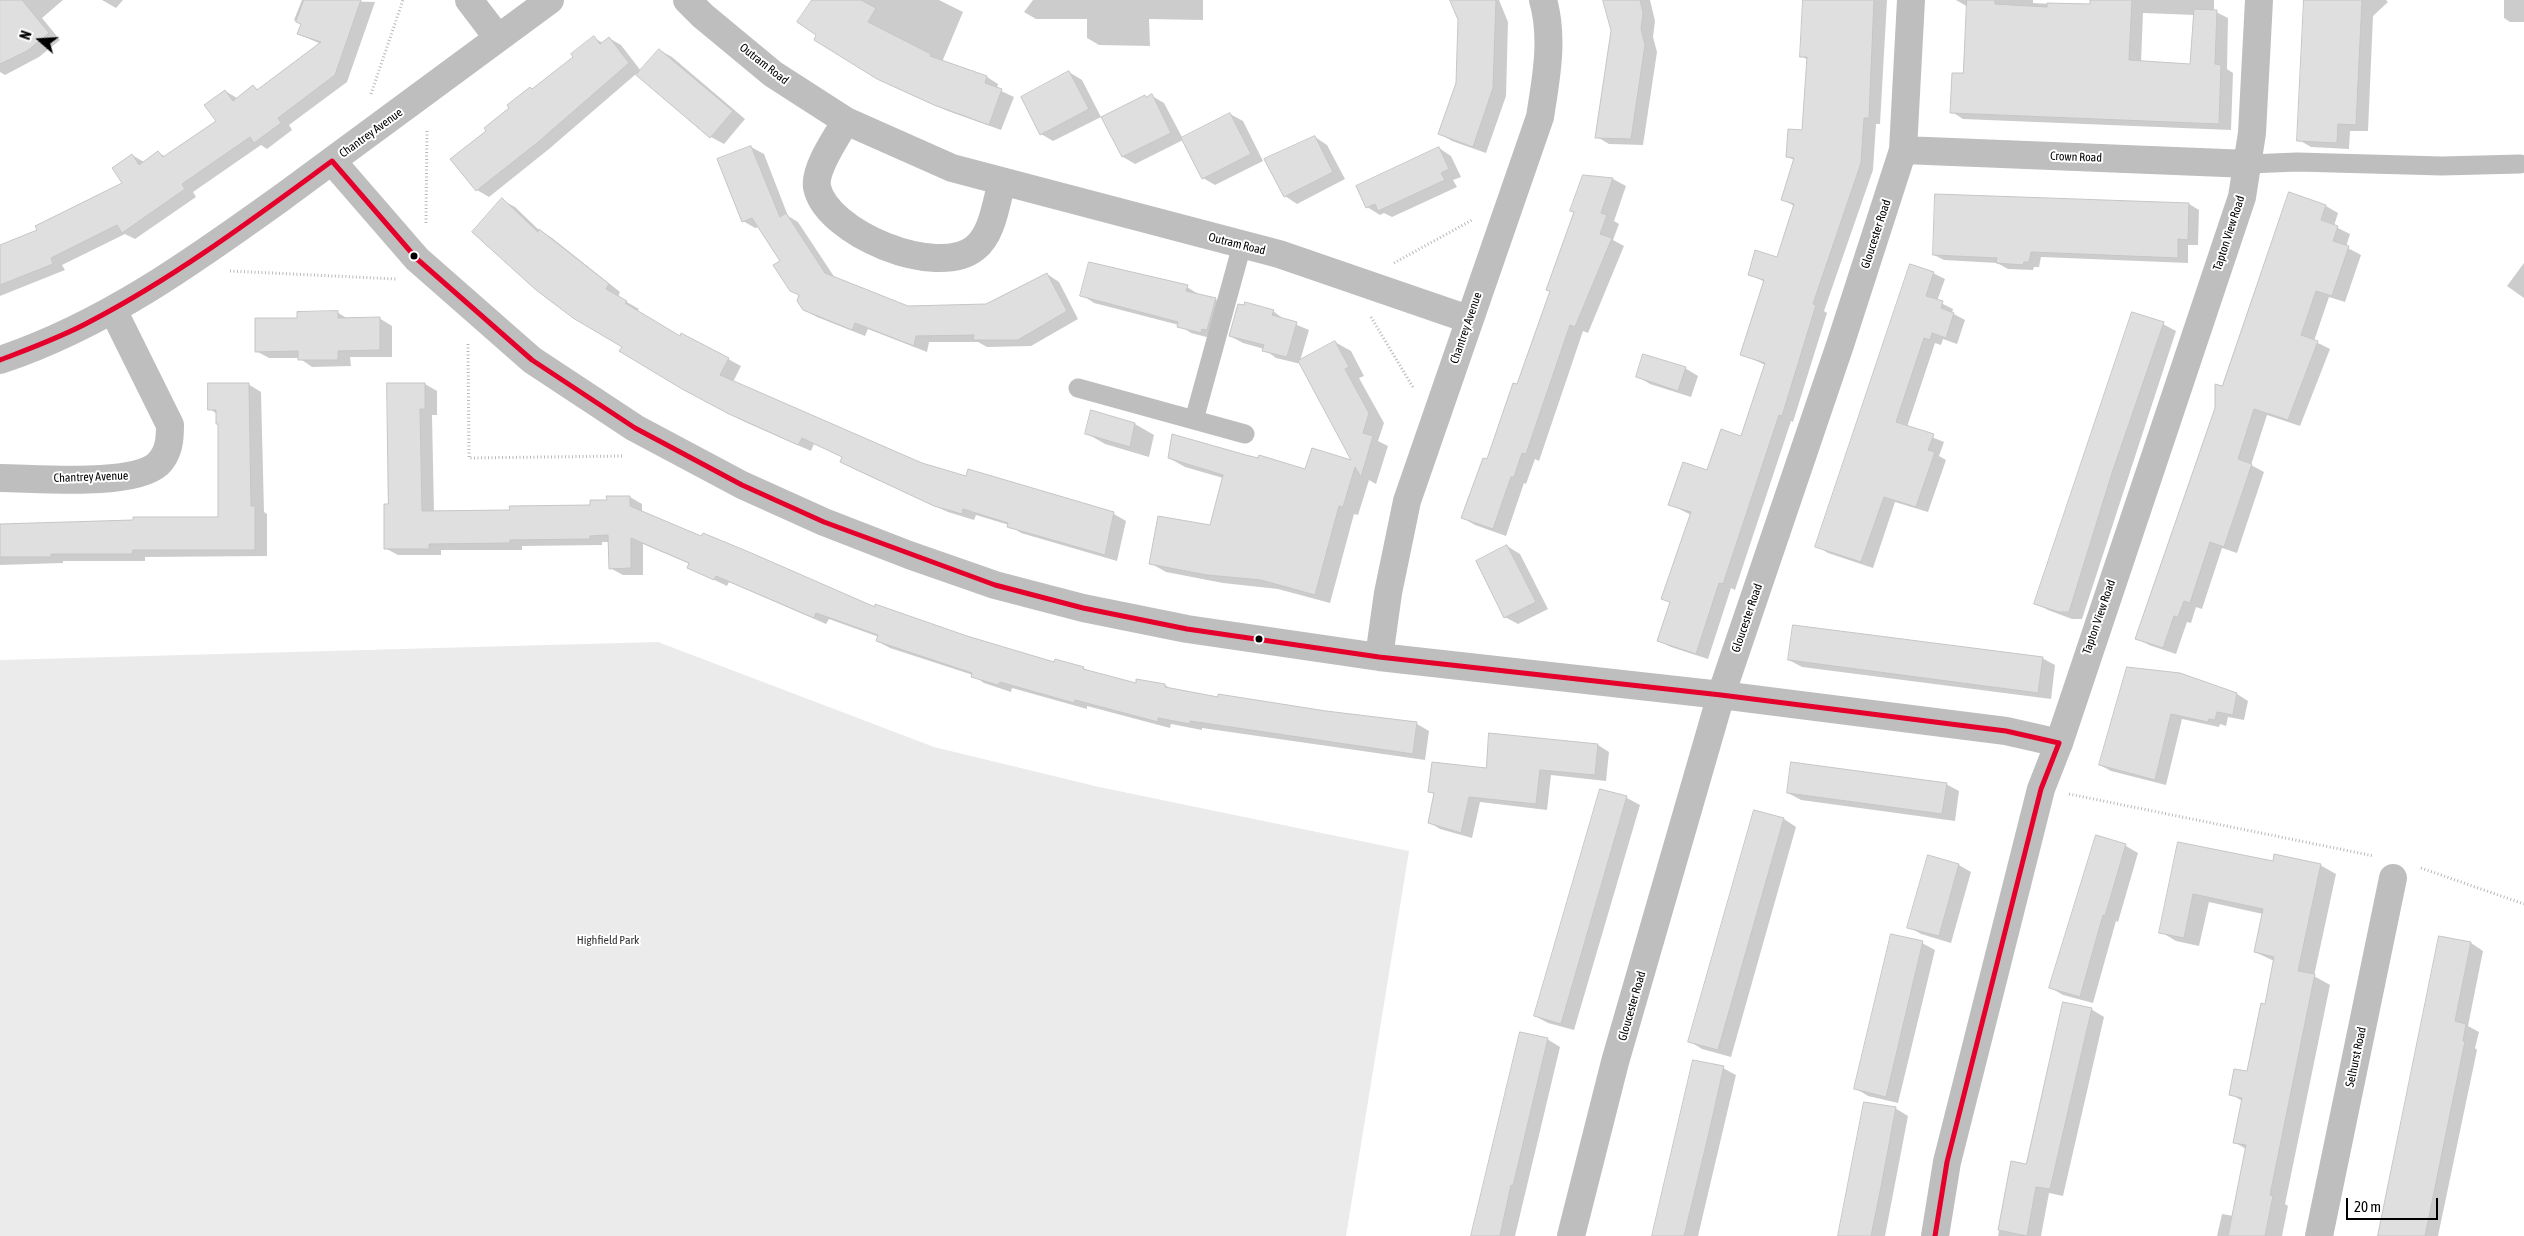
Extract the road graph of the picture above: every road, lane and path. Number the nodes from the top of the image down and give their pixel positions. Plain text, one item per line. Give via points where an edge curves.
1 (403, 0) edge
2 (469, 0) edge
3 (550, 0) edge
4 (688, 0) edge
5 (1543, 0) edge
6 (1911, 0) edge
7 (2259, 0) edge
8 (498, 38) junction
9 (427, 91) junction
10 (368, 101) dead end
11 (846, 121) junction
12 (1903, 150) junction
13 (332, 161) junction
14 (2249, 164) junction
15 (2520, 164) dead end
16 (1002, 182) junction
17 (1513, 198) junction
18 (1242, 245) junction
19 (182, 269) junction
20 (433, 274) junction
21 (1354, 279) junction
22 (468, 304) junction
23 (113, 310) junction
24 (1468, 319) junction
25 (0, 360) edge
26 (1078, 388) dead end
27 (1194, 420) junction
28 (1433, 422) junction
29 (1245, 434) dead end
30 (627, 456) dead end
31 (0, 478) edge
32 (1379, 657) junction
33 (1721, 695) junction
34 (2059, 744) junction
35 (2042, 789) junction
36 (2376, 857) dead end
37 (2393, 878) joint
38 (2524, 904) edge
39 (1571, 1236) edge
40 (1935, 1236) edge
41 (2320, 1236) edge

1 - 10 path
2 - 8 street
3 - 8 street, Chantrey Avenue
4 - 11 street, Outram Road via 773,74
5 - 17 street, Chantrey Avenue via 1547,14 1548,65 1540,117
6 - 12 street, Gloucester Road
7 - 14 street, Tapton View Road
8 - 9 street, Chantrey Avenue
9 - 13 street, Chantrey Avenue
9 - 20 path
11 - 16 street, Outram Road via 952,168
11 - 16 street via 821,166 816,184 821,199 836,217 884,245 932,258 962,256 976,248 987,234
12 - 14 street, Crown Road
12 - 33 street, Gloucester Road
13 - 19 street, Chantrey Avenue
13 - 20 street
14 - 15 lane
14 - 34 street, Tapton View Road via 2242,197
16 - 18 street, Outram Road
17 - 21 path
17 - 24 street, Chantrey Avenue
18 - 21 street, Outram Road
18 - 27 lane
19 - 20 path
19 - 23 street, Chantrey Avenue
20 - 22 street
21 - 24 street, Outram Road
21 - 28 path
22 - 30 path via 470,458
22 - 32 street via 532,360 635,428 742,485 909,556 1083,608 1187,629
23 - 25 street, Chantrey Avenue via 27,351
23 - 31 street, Chantrey Avenue via 170,425 170,446 158,463 143,473 122,478
24 - 28 street, Chantrey Avenue
26 - 27 lane
27 - 29 lane
28 - 32 street, Chantrey Avenue via 1406,501
32 - 33 street
33 - 34 street via 2006,731
33 - 39 street, Gloucester Road via 1615,1062
34 - 35 street, Tapton View Road
35 - 36 path
35 - 40 street, Tapton View Road via 1947,1162
37 - 38 path via 2404,862
37 - 41 street, Selhurst Road

